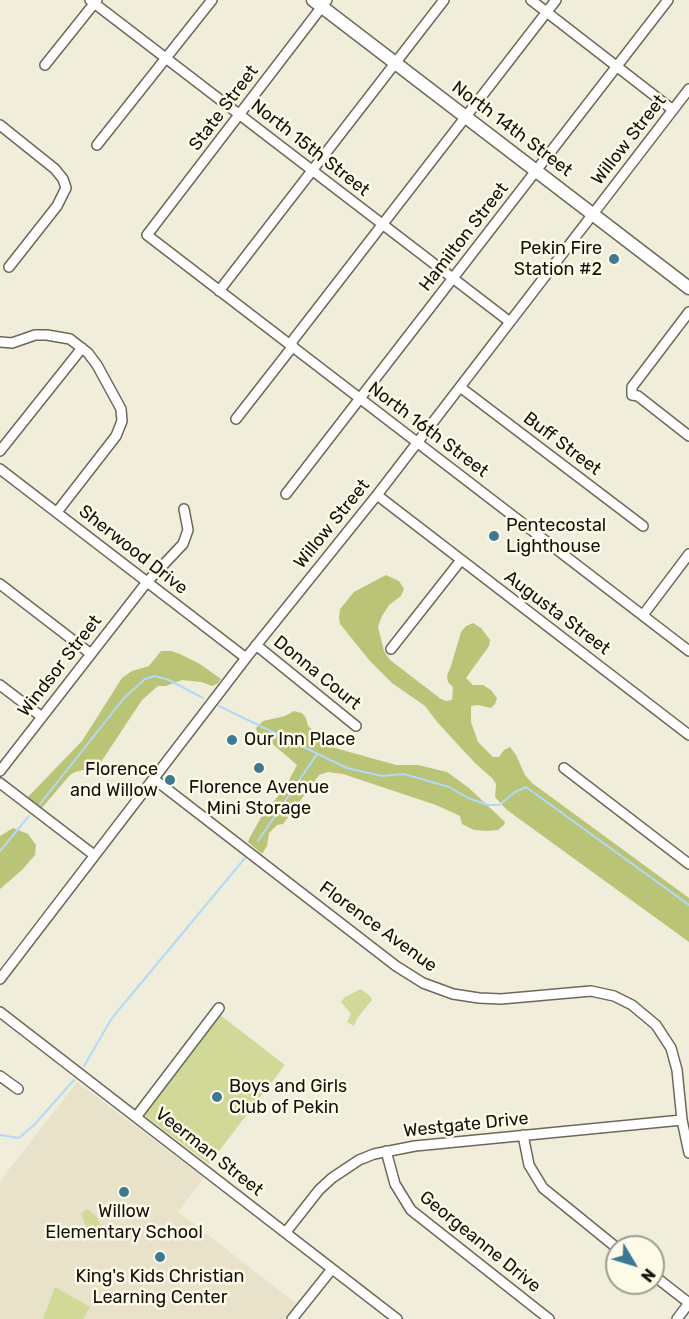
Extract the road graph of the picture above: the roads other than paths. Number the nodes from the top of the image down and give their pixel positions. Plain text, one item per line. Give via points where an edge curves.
1 (212, 0) edge
2 (444, 0) edge
3 (531, 0) edge
4 (556, 0) edge
5 (668, 0) edge
6 (94, 1) edge
7 (320, 2) edge
8 (547, 12) junction
9 (166, 59) junction
10 (395, 63) junction
11 (45, 65) dead end
12 (618, 66) junction
13 (689, 89) edge
14 (673, 110) junction
15 (239, 115) junction
16 (465, 116) junction
17 (0, 125) edge
18 (97, 145) dead end
19 (312, 171) junction
20 (537, 171) junction
21 (594, 213) junction
22 (382, 225) junction
23 (147, 235) joint
24 (9, 267) dead end
25 (453, 279) junction
26 (689, 288) edge
27 (219, 291) junction
28 (689, 312) edge
29 (510, 322) junction
30 (0, 342) edge
31 (291, 345) junction
32 (82, 348) junction
33 (460, 387) junction
34 (360, 399) junction
35 (236, 419) dead end
36 (688, 434) edge
37 (418, 442) junction
38 (0, 451) edge
39 (0, 469) edge
40 (285, 494) dead end
41 (377, 495) junction
42 (184, 509) dead end
43 (57, 512) junction
44 (643, 526) dead end
45 (689, 554) edge
46 (461, 560) junction
47 (147, 582) junction
48 (0, 584) edge
49 (643, 615) junction
50 (256, 645) junction
51 (391, 650) dead end
52 (689, 651) edge
53 (91, 654) junction
54 (246, 658) junction
55 (0, 685) edge
56 (42, 717) junction
57 (356, 726) dead end
58 (689, 735) edge
59 (564, 768) dead end
60 (0, 771) edge
61 (154, 778) junction
62 (0, 783) edge
63 (94, 855) junction
64 (689, 864) edge
65 (0, 979) edge
66 (219, 1008) dead end
67 (0, 1012) edge
68 (689, 1069) edge
69 (677, 1070) junction
70 (0, 1076) edge
71 (18, 1089) dead end
72 (136, 1117) junction
73 (682, 1120) junction
74 (523, 1135) junction
75 (386, 1151) junction
76 (689, 1153) edge
77 (286, 1232) junction
78 (605, 1238) edge
79 (332, 1269) junction
80 (665, 1284) edge
81 (689, 1303) edge
82 (292, 1319) edge
83 (397, 1319) edge
84 (549, 1319) edge
85 (677, 1319) edge

1 - 9 street
2 - 10 street
3 - 8 street
4 - 8 street
5 - 12 street, Hamilton Street
6 - 9 street, North 15th Street
6 - 11 street
7 - 10 main road, North 14th Street
7 - 15 street, State Street
8 - 12 street
8 - 16 street
9 - 15 street, North 15th Street
9 - 18 street
10 - 16 main road, North 14th Street
10 - 19 street
12 - 14 street
12 - 20 street, Hamilton Street
13 - 14 street, Willow Street
14 - 21 street, Willow Street
15 - 19 street, North 15th Street
15 - 23 street, State Street
16 - 20 main road, North 14th Street
16 - 22 street
17 - 24 street via 47,161 65,184 57,206
19 - 22 street, North 15th Street
19 - 27 street
20 - 21 main road, North 14th Street
20 - 25 street, Hamilton Street
21 - 26 main road, North 14th Street
21 - 29 street, Willow Street
22 - 25 street, North 15th Street
22 - 31 street
23 - 27 street, North 16th Street
25 - 29 street, North 15th Street
25 - 34 street, Hamilton Street
27 - 31 street, North 16th Street
28 - 36 street via 632,387 632,395
29 - 33 street, Willow Street
30 - 32 street via 47,334 65,337
31 - 34 street, North 16th Street
31 - 35 street
32 - 38 street
32 - 43 street via 93,359 121,409 122,421 116,436
33 - 37 street, Willow Street
33 - 44 street, Buff Street
34 - 37 street, North 16th Street
34 - 40 street, Hamilton Street
37 - 41 street, Willow Street
37 - 49 street, North 16th Street
39 - 43 street, Sherwood Drive
41 - 46 street, Augusta Street
41 - 50 street, Willow Street
42 - 47 street, Windsor Street via 188,530 185,541
43 - 47 street, Sherwood Drive
45 - 49 street
46 - 51 street
46 - 58 street, Augusta Street
47 - 53 street, Windsor Street
47 - 54 street, Sherwood Drive
48 - 53 street
49 - 52 street, North 16th Street
50 - 54 street, Willow Street
50 - 57 street, Donna Court
53 - 56 street, Windsor Street
54 - 61 street, Willow Street
55 - 56 street
56 - 60 street, Windsor Street
59 - 64 street
61 - 63 street, Willow Street
61 - 69 street, Florence Avenue via 423,983 479,998 580,991 614,996 656,1025 671,1048
62 - 63 street
63 - 65 street, Willow Street
66 - 72 street
67 - 72 street, Veerman Street
68 - 69 street
69 - 73 street, Florence Avenue
70 - 71 street
72 - 77 street, Veerman Street
73 - 74 street, Westgate Drive
73 - 76 street, Florence Avenue
74 - 75 street, Westgate Drive
74 - 78 street via 530,1165 543,1188
75 - 77 street, Westgate Drive via 359,1160 332,1178
75 - 84 street, Georgeanne Drive via 395,1184 411,1210
77 - 79 street, Veerman Street
79 - 82 street
79 - 83 street, Veerman Street
80 - 81 street
81 - 85 street

